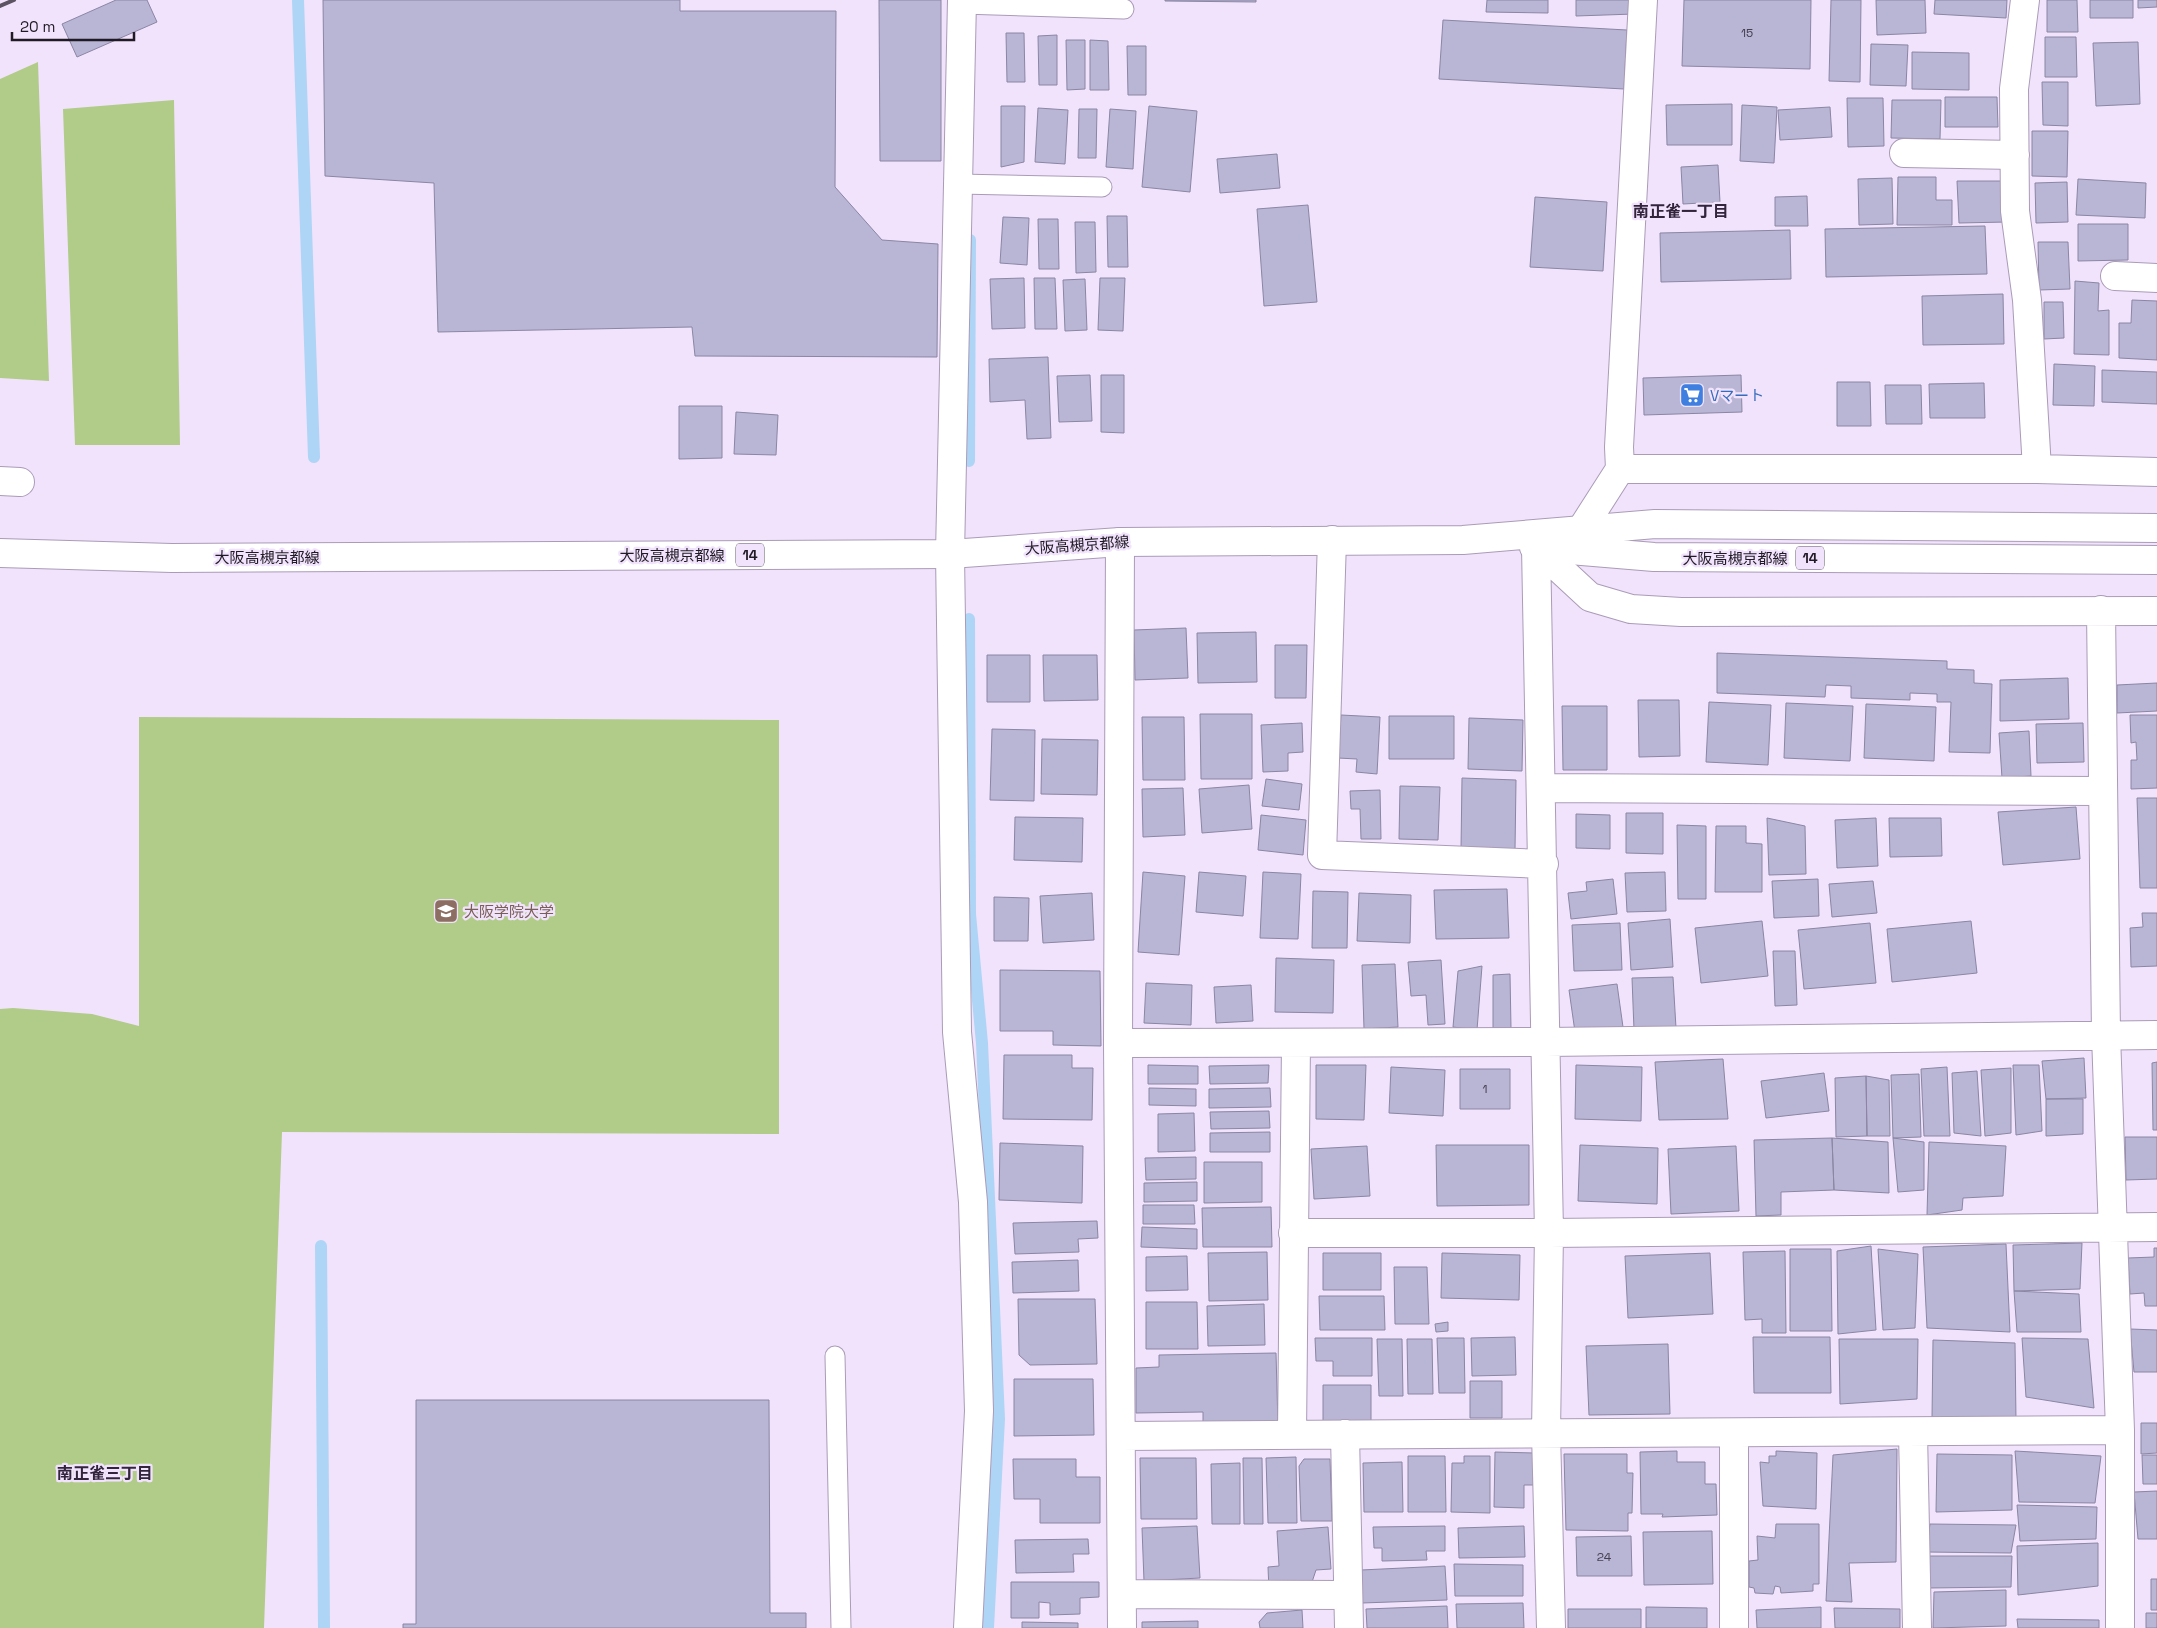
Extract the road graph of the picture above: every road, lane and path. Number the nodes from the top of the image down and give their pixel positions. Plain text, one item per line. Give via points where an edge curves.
1 (1643, 0) edge
2 (2025, 0) edge
3 (970, 4) edge
4 (1124, 9) dead end
5 (1904, 153) dead end
6 (2015, 155) junction
7 (968, 184) junction
8 (1102, 187) dead end
9 (2115, 276) dead end
10 (2157, 278) edge
11 (1620, 469) junction
12 (2037, 469) junction
13 (2157, 472) edge
14 (2157, 528) edge
15 (1581, 530) junction
16 (1332, 540) junction
17 (1463, 540) junction
18 (1120, 542) junction
19 (1536, 547) junction
20 (0, 553) edge
21 (950, 554) junction
22 (2157, 560) edge
23 (2101, 610) junction
24 (2157, 611) edge
25 (1542, 788) junction
26 (2102, 791) junction
27 (1544, 864) junction
28 (2106, 1035) junction
29 (2157, 1035) edge
30 (1546, 1042) junction
31 (1118, 1043) junction
32 (1296, 1043) junction
33 (2112, 1226) junction
34 (2157, 1227) edge
35 (1293, 1233) junction
36 (1549, 1234) junction
37 (835, 1356) dead end
38 (2120, 1430) junction
39 (1913, 1432) junction
40 (1546, 1433) junction
41 (1734, 1433) junction
42 (1345, 1434) junction
43 (1292, 1435) junction
44 (1121, 1436) junction
45 (1122, 1594) junction
46 (1348, 1595) junction
47 (841, 1628) edge
48 (968, 1628) edge
49 (1122, 1628) edge
50 (1349, 1628) edge
51 (1551, 1628) edge
52 (1734, 1628) edge
53 (1917, 1628) edge
54 (2120, 1628) edge

1 - 11 street
2 - 6 street via 2014,89
3 - 4 lane
3 - 7 street
5 - 6 street
6 - 12 street via 2015,211 2027,300
7 - 8 lane
7 - 21 street
9 - 10 street
11 - 12 street
11 - 15 street
12 - 13 street
14 - 15 street, 大阪高槻京都線 / 14 via 1655,524
15 - 17 street, 大阪高槻京都線 / 14
16 - 17 street, 大阪高槻京都線 / 14
16 - 18 street, 大阪高槻京都線 / 14
16 - 27 street via 1322,855
17 - 19 street, 大阪高槻京都線 / 14
18 - 21 street, 大阪高槻京都線 / 14
18 - 31 street
19 - 22 street, 大阪高槻京都線 / 14 via 1654,557
19 - 23 street via 1590,597 1631,609 1681,612
19 - 25 street
20 - 21 street, 大阪高槻京都線 / 14 via 172,558
21 - 48 street via 957,1032 973,1202 979,1411
23 - 24 street
23 - 26 street
25 - 26 street
25 - 27 street
26 - 28 street
27 - 30 street
28 - 29 street
28 - 30 street
28 - 33 street
30 - 32 street
30 - 36 street
31 - 32 street
31 - 44 street
32 - 35 street
33 - 34 street
33 - 36 street
33 - 38 street
35 - 36 street
35 - 43 street
36 - 40 street
37 - 47 lane
38 - 39 street
38 - 54 street
39 - 41 street
39 - 53 street
40 - 41 street
40 - 42 street
40 - 51 street
41 - 52 street
42 - 43 street
42 - 46 street
43 - 44 street
44 - 45 street
45 - 46 street
45 - 49 street
46 - 50 street

